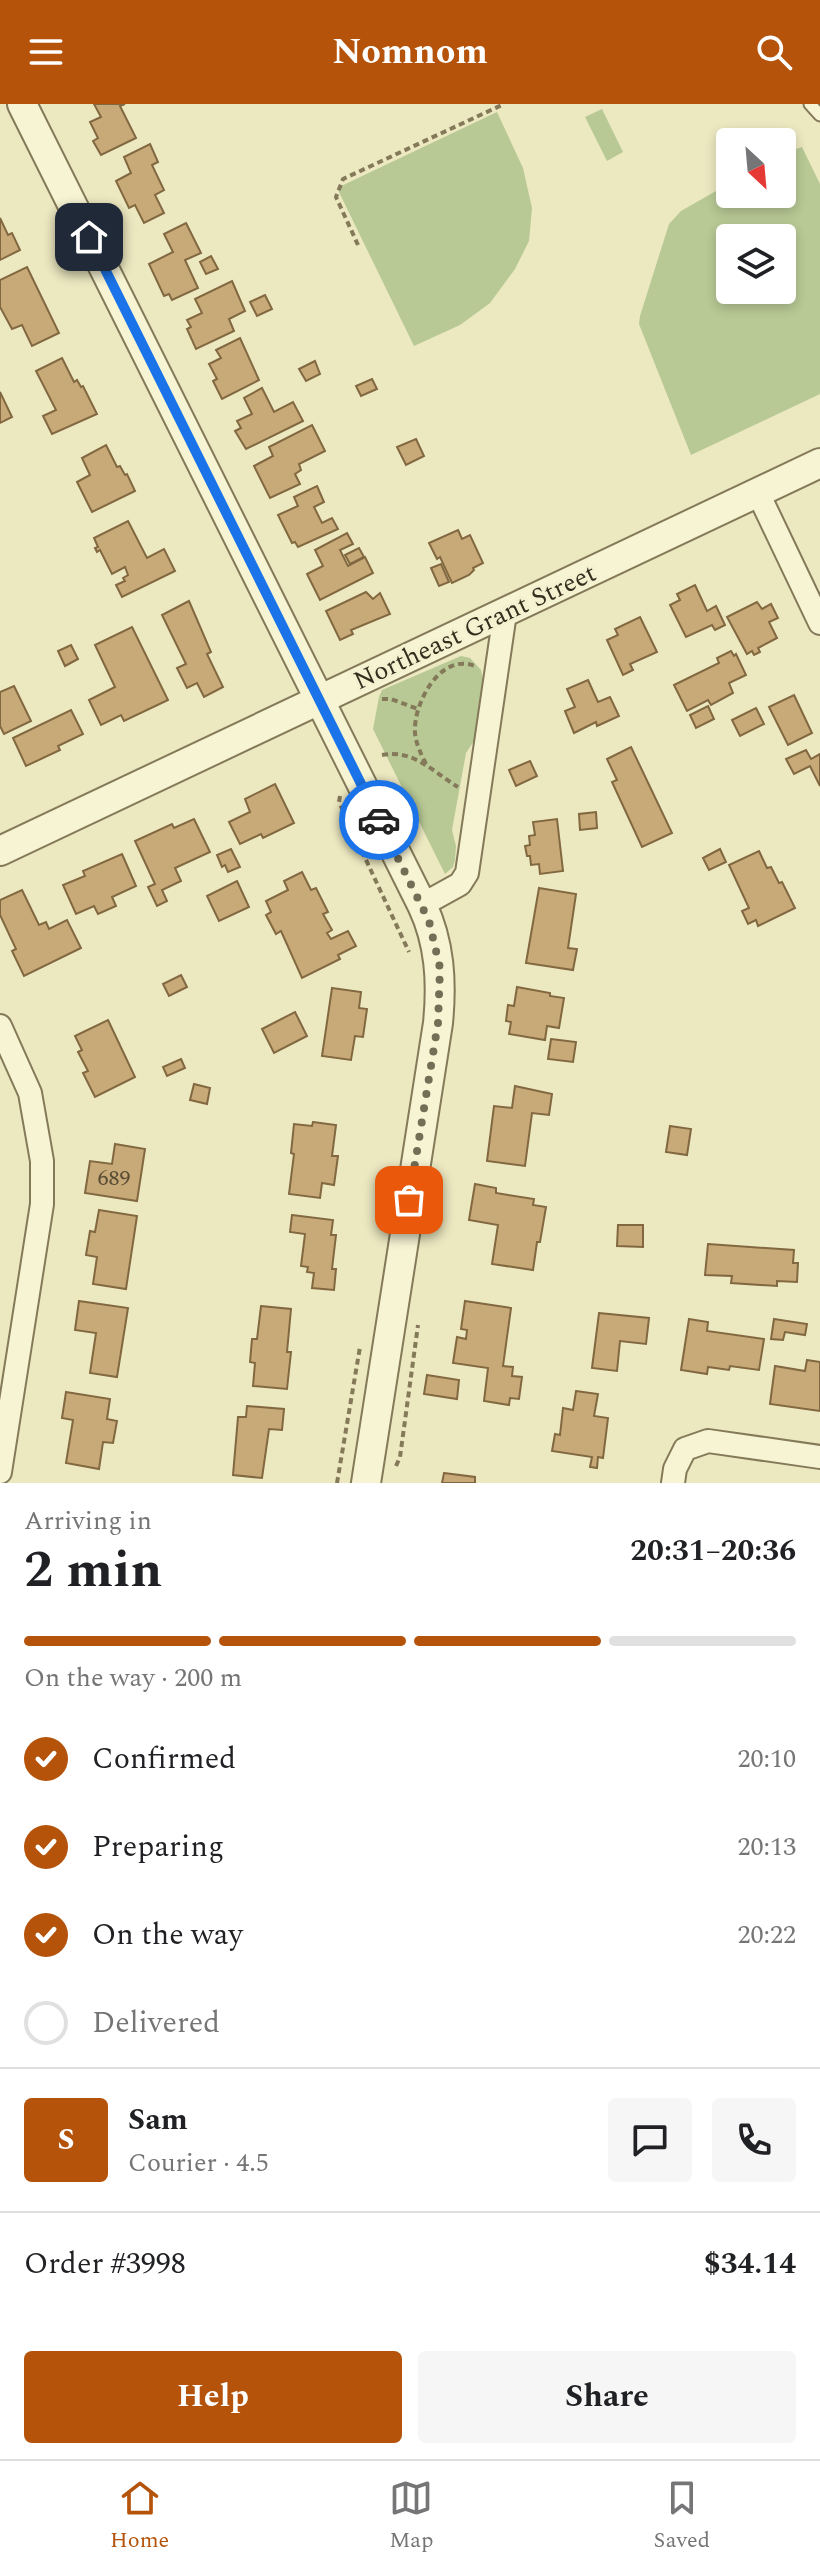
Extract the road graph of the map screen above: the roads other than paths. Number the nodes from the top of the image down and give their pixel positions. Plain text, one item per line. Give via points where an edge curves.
1 (22, 104) edge
2 (810, 104) edge
3 (820, 115) edge
4 (820, 463) edge
5 (758, 493) junction
6 (505, 613) junction
7 (820, 623) edge
8 (320, 701) junction
9 (0, 851) edge
10 (422, 905) junction
11 (0, 1026) edge
12 (10, 1346) edge
13 (820, 1457) edge
14 (0, 1472) edge
15 (366, 1483) edge
16 (673, 1483) edge

1 - 8 street
2 - 3 lane
4 - 5 street, Northeast Grant Street
5 - 6 street, Northeast Grant Street
5 - 7 street
6 - 8 street, Northeast Grant Street
6 - 10 street via 467,873 460,884
8 - 9 street, Northeast Grant Street
8 - 10 street
10 - 15 street via 440,968 438,1023
11 - 12 street via 30,1093 42,1161 42,1204
12 - 14 street
13 - 16 street via 708,1441 685,1449

